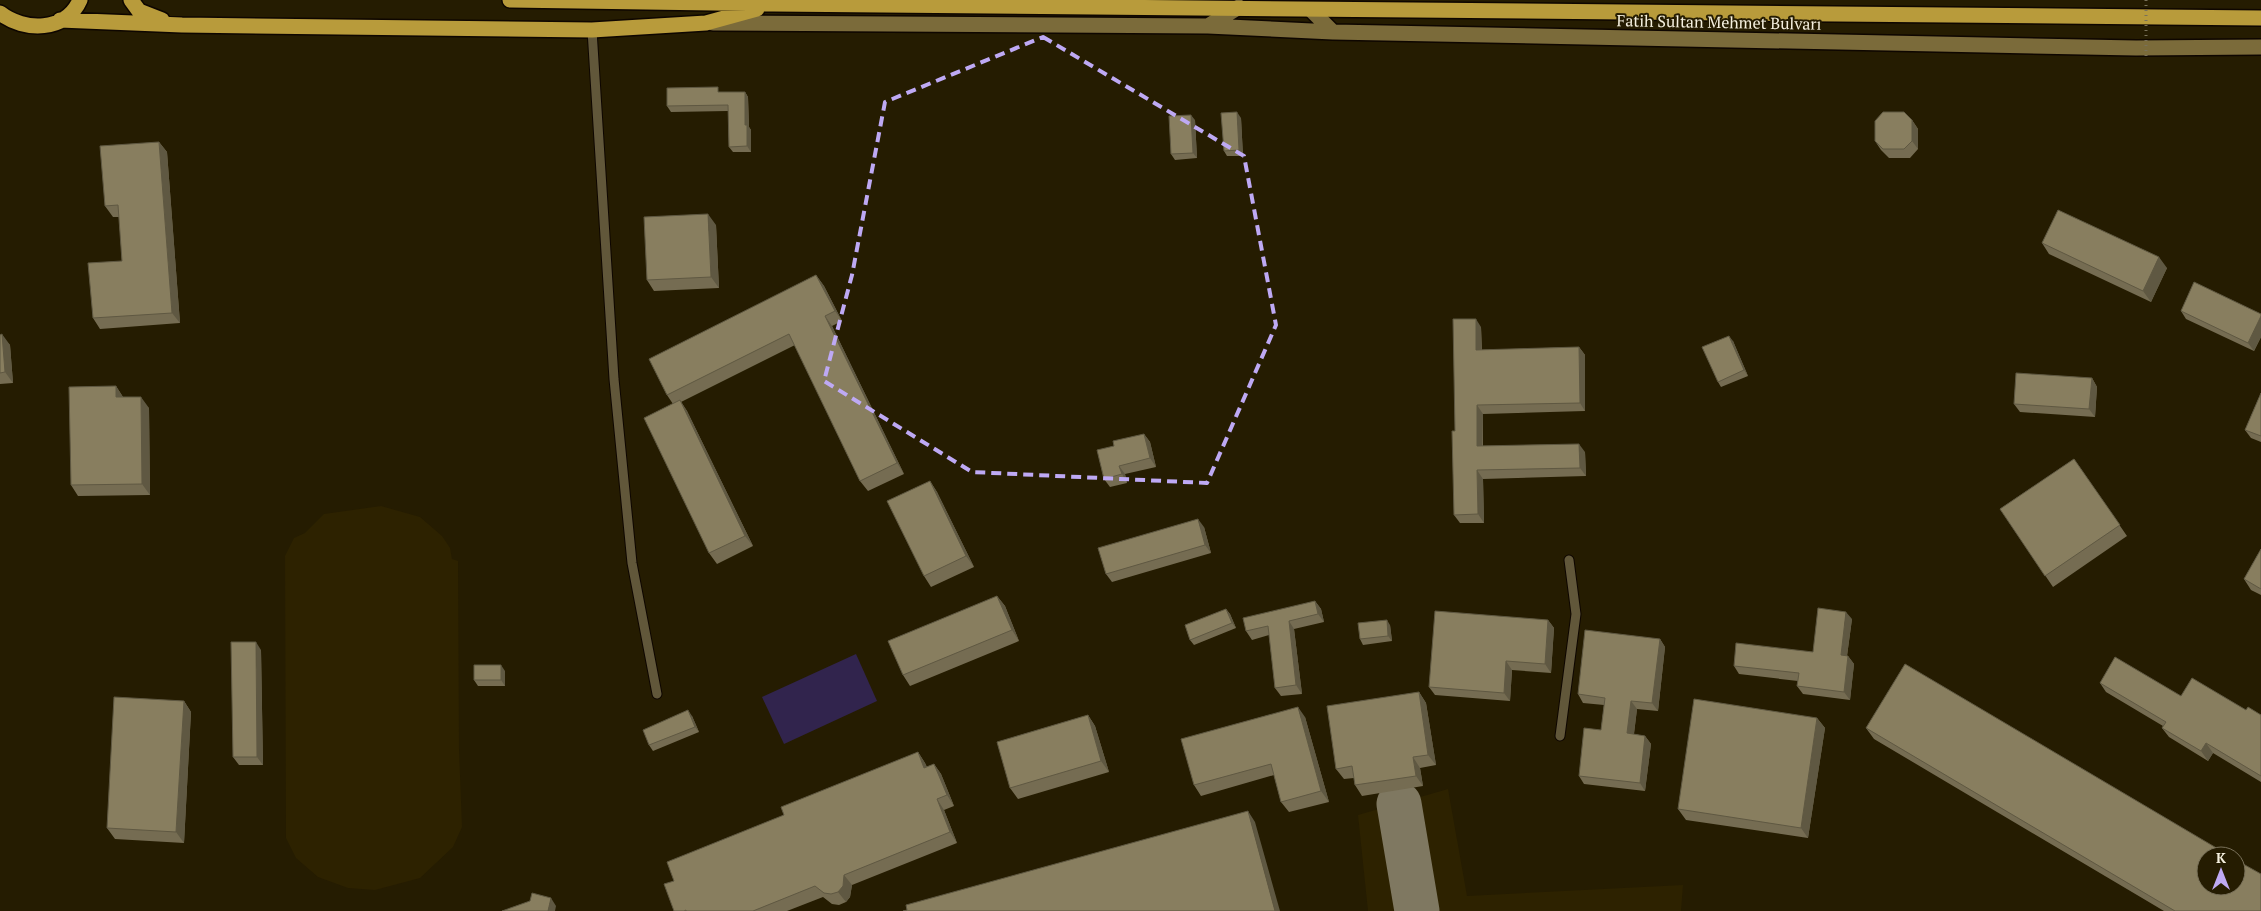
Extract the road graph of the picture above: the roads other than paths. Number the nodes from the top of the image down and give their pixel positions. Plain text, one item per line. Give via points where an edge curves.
1 (80, 0) edge
2 (131, 0) edge
3 (510, 0) edge
4 (773, 4) junction
5 (1239, 7) junction
6 (1310, 10) junction
7 (3, 18) edge
8 (2261, 18) edge
9 (60, 20) junction
10 (706, 23) junction
11 (182, 25) junction
12 (1208, 26) junction
13 (592, 30) junction
14 (1333, 32) junction
15 (2261, 47) edge
16 (1569, 560) dead end
17 (657, 694) dead end
18 (1560, 736) dead end

1 - 9 highway
2 - 11 highway via 138,11 154,19
3 - 4 highway, Fatih Sultan Mehmet Bulvarı
4 - 5 highway, Fatih Sultan Mehmet Bulvarı
4 - 10 highway
5 - 6 highway, Fatih Sultan Mehmet Bulvarı
5 - 12 street
6 - 8 highway, Fatih Sultan Mehmet Bulvarı
6 - 14 street
7 - 9 highway via 24,26 39,27
9 - 11 highway
10 - 12 street
10 - 13 highway
11 - 13 highway
12 - 14 street, Fatih Sultan Mehmet Bulvarı
13 - 17 lane via 614,379 631,553
14 - 15 street, Fatih Sultan Mehmet Bulvarı via 2141,53
16 - 18 lane via 1576,614

